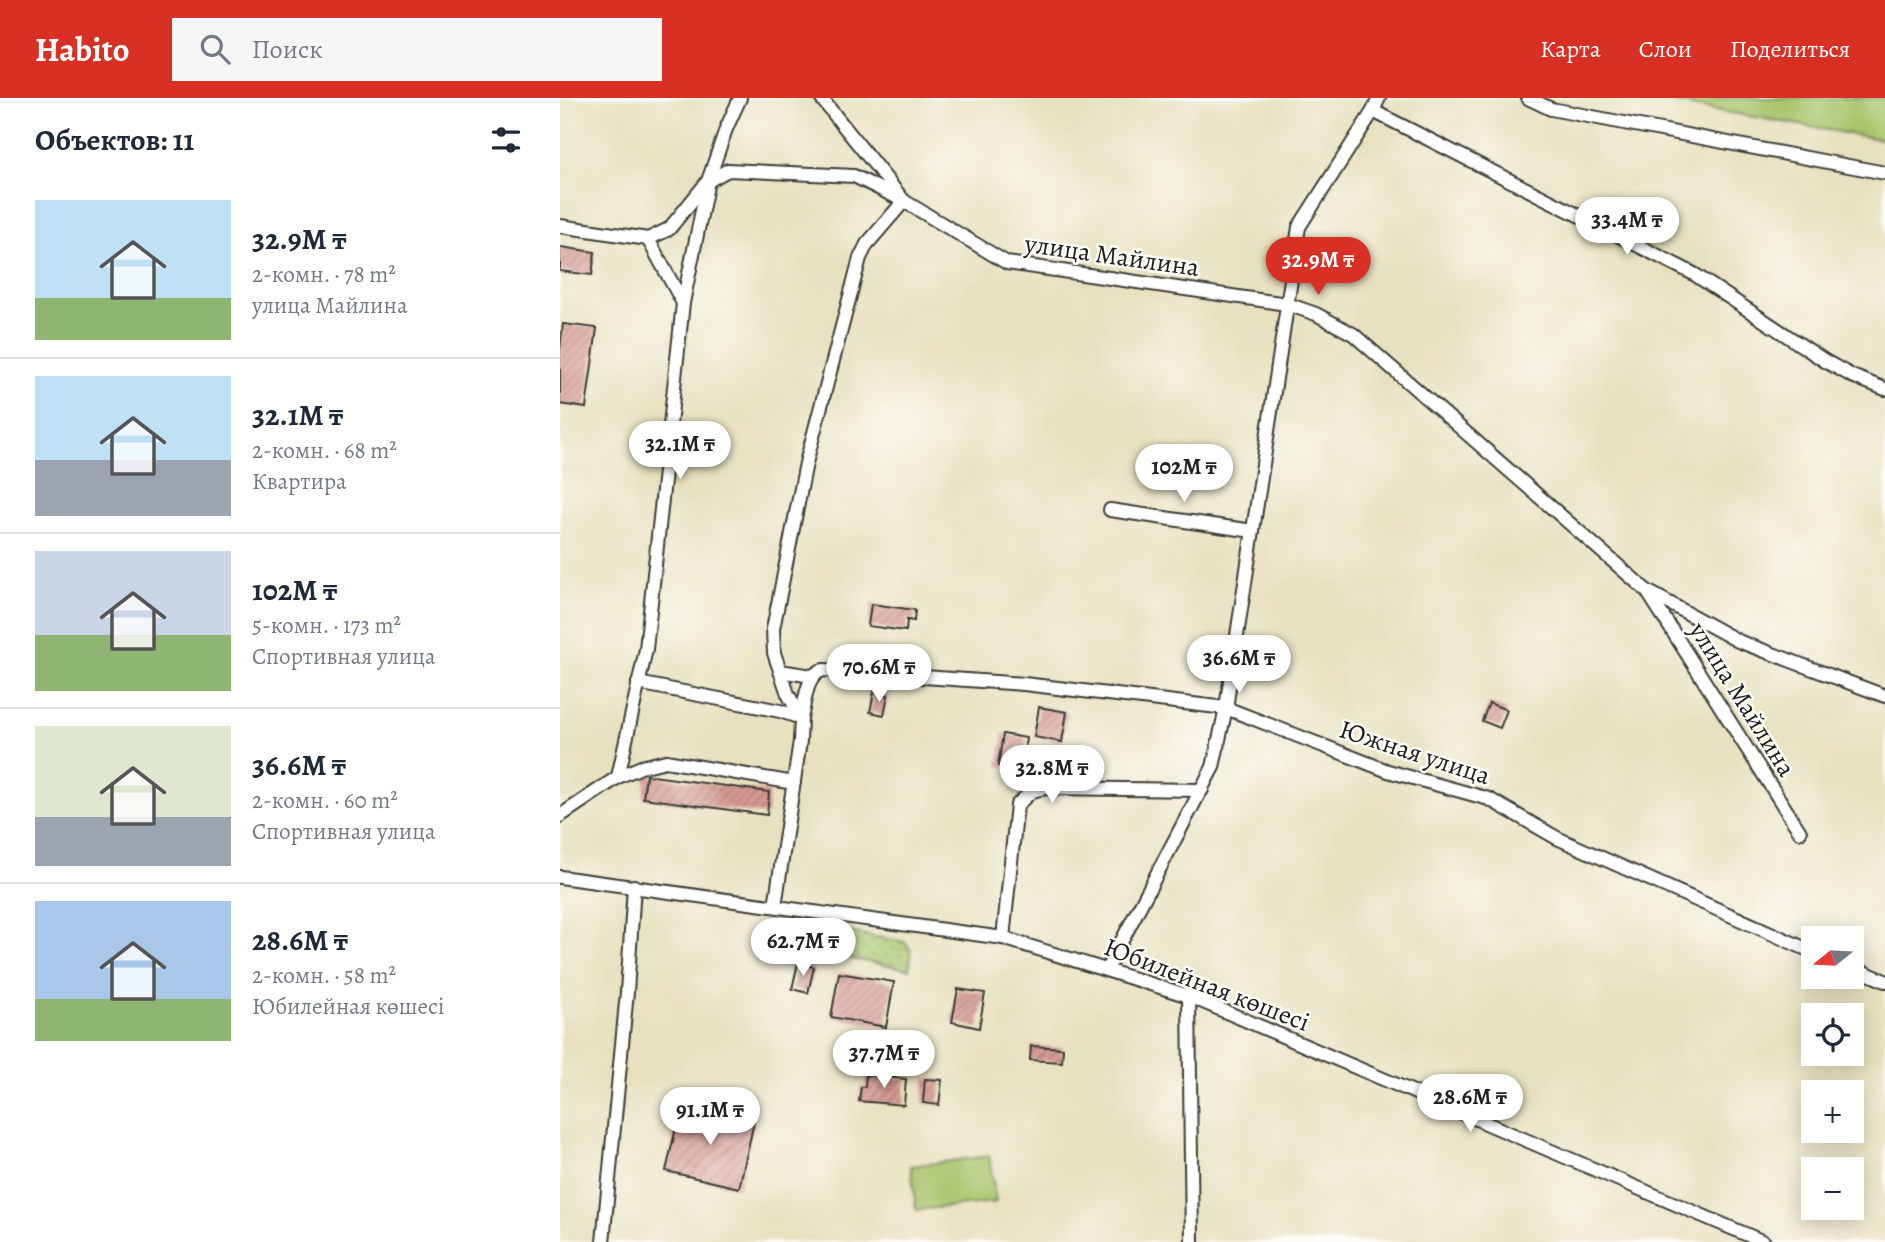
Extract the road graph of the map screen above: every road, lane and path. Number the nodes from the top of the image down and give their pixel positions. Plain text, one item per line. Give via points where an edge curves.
1 (740, 98) edge
2 (821, 98) edge
3 (1379, 98) edge
4 (1528, 98) edge
5 (1373, 111) junction
6 (1885, 173) edge
7 (708, 181) junction
8 (904, 201) junction
9 (560, 226) edge
10 (648, 239) junction
11 (682, 303) junction
12 (1287, 304) junction
13 (1885, 389) edge
14 (1110, 510) dead end
15 (1253, 531) junction
16 (1647, 591) junction
17 (780, 671) junction
18 (812, 676) junction
19 (638, 683) junction
20 (1885, 696) edge
21 (1226, 708) junction
22 (801, 718) junction
23 (618, 777) junction
24 (794, 783) junction
25 (1202, 790) junction
26 (560, 816) edge
27 (1800, 832) dead end
28 (560, 877) edge
29 (634, 886) junction
30 (775, 906) junction
31 (1003, 938) junction
32 (1801, 947) edge
33 (1107, 969) junction
34 (1864, 972) edge
35 (1885, 981) edge
36 (1189, 996) junction
37 (603, 1242) edge
38 (1192, 1242) edge
39 (1764, 1242) edge

1 - 7 street
2 - 8 street
3 - 5 street
4 - 6 street via 1551,109
5 - 12 street via 1299,227
5 - 13 street via 1694,274 1808,351
7 - 8 street, улица Майлина via 729,170 854,176
7 - 10 street via 669,229
7 - 11 street
8 - 12 street, улица Майлина via 1007,263
8 - 17 street via 860,258 806,463 773,629
9 - 10 street
10 - 11 street
11 - 19 street via 646,649
12 - 15 street
12 - 16 street, улица Майлина via 1353,334
14 - 15 street
15 - 21 street
16 - 20 street, улица Майлина via 1738,640
16 - 27 street, улица Майлина
17 - 18 street, Южная улица
17 - 22 street
18 - 21 street, Южная улица via 824,670 1024,684
18 - 22 street
19 - 22 street
19 - 23 street
21 - 25 street via 1213,767
21 - 32 street, Южная улица via 1388,771 1489,799 1557,838
22 - 24 street
23 - 24 street via 666,761
23 - 26 street
24 - 30 street
25 - 31 street via 1032,791 1017,805
25 - 33 street
28 - 29 street, Юбилейная көшесі
29 - 30 street, Юбилейная көшесі
29 - 37 street
30 - 31 street, Юбилейная көшесі
31 - 33 street, Юбилейная көшесі
33 - 36 street, Юбилейная көшесі
34 - 35 street
36 - 38 street
36 - 39 street, Юбилейная көшесі

